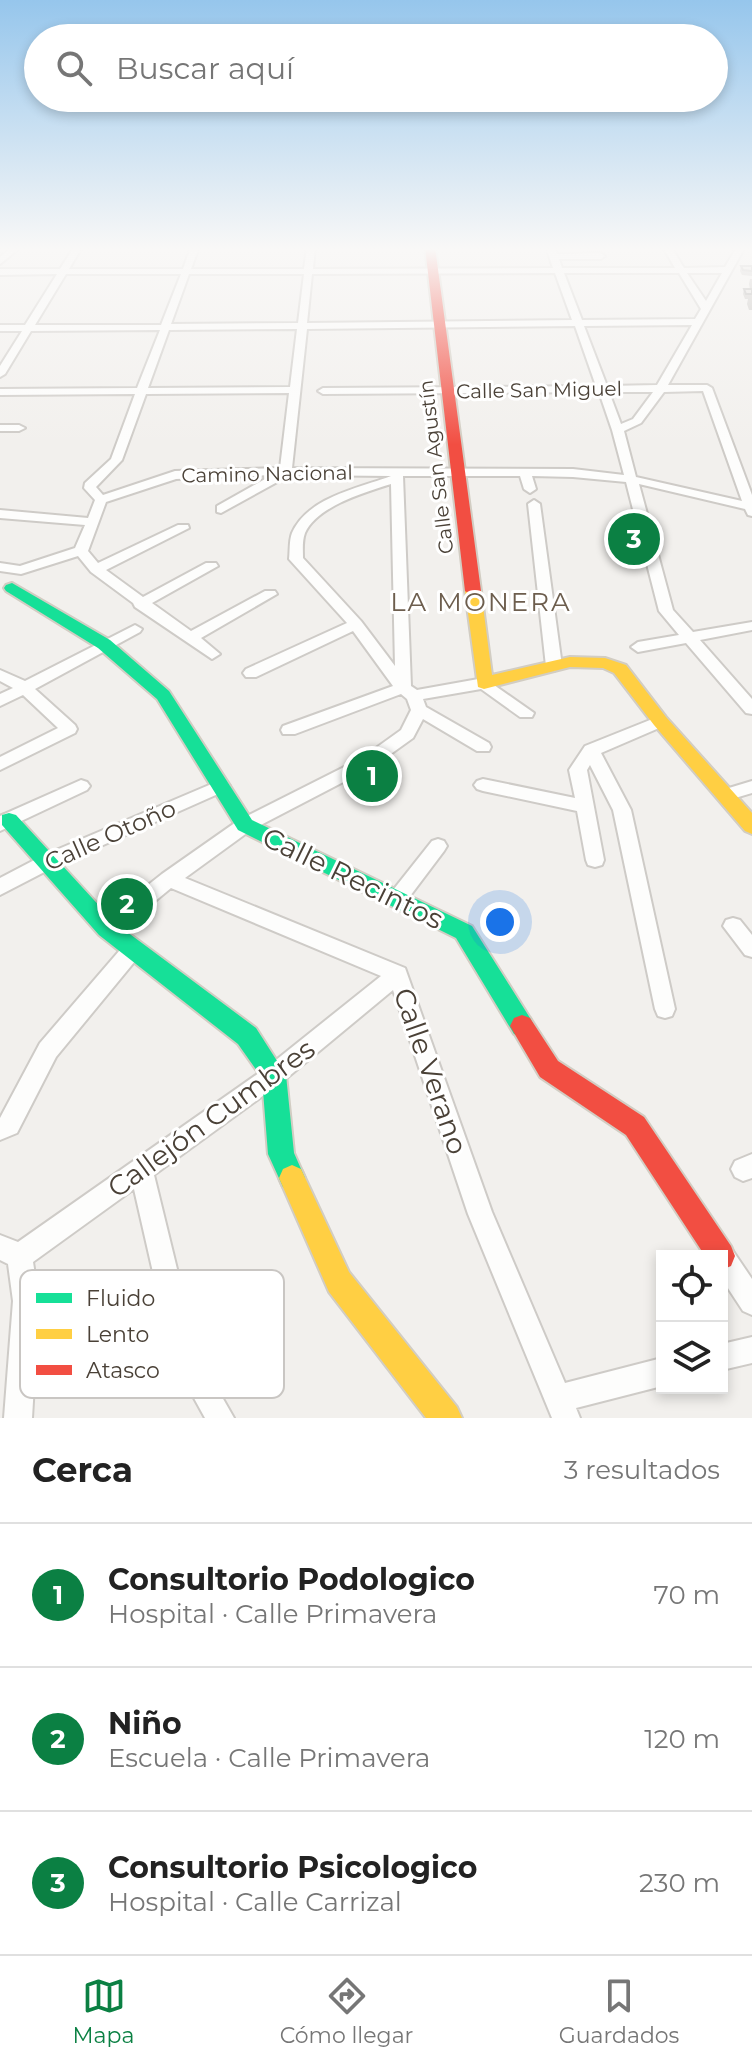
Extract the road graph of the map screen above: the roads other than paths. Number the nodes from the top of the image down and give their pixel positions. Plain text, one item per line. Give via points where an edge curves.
1 (37, 313) edge
2 (169, 313) edge
3 (305, 313) edge
4 (439, 313) edge
5 (575, 313) edge
6 (702, 313) edge
7 (697, 322) junction
8 (579, 324) junction
9 (440, 325) junction
10 (304, 326) junction
11 (162, 327) junction
12 (0, 328) edge
13 (27, 329) junction
14 (0, 374) edge
15 (661, 388) junction
16 (605, 389) junction
17 (295, 390) junction
18 (323, 391) dead end
19 (450, 391) junction
20 (0, 392) edge
21 (141, 392) junction
22 (0, 428) edge
23 (19, 428) dead end
24 (618, 430) junction
25 (286, 472) junction
26 (458, 472) junction
27 (525, 473) junction
28 (397, 475) junction
29 (631, 479) junction
30 (101, 500) junction
31 (221, 509) dead end
32 (751, 509) edge
33 (0, 514) edge
34 (93, 522) junction
35 (183, 528) dead end
36 (81, 551) junction
37 (211, 566) dead end
38 (0, 567) edge
39 (96, 569) junction
40 (12, 588) dead end
41 (270, 594) dead end
42 (140, 604) junction
43 (356, 624) junction
44 (752, 626) edge
45 (135, 629) dead end
46 (687, 636) junction
47 (192, 637) junction
48 (104, 644) junction
49 (638, 647) dead end
50 (212, 654) dead end
51 (554, 666) junction
52 (251, 673) dead end
53 (0, 675) edge
54 (484, 683) junction
55 (24, 687) junction
56 (412, 698) junction
57 (0, 701) edge
58 (752, 709) edge
59 (526, 713) dead end
60 (660, 721) junction
61 (289, 730) dead end
62 (483, 747) dead end
63 (591, 750) junction
64 (3, 758) edge
65 (483, 785) dead end
66 (81, 786) dead end
67 (221, 786) junction
68 (752, 787) edge
69 (725, 795) junction
70 (583, 806) junction
71 (5, 822) edge
72 (245, 825) junction
73 (752, 826) edge
74 (438, 846) dead end
75 (595, 860) dead end
76 (49, 861) junction
77 (169, 879) junction
78 (0, 887) edge
79 (397, 899) junction
80 (733, 926) dead end
81 (107, 929) junction
82 (133, 949) junction
83 (752, 949) edge
84 (398, 974) junction
85 (665, 1009) dead end
86 (274, 1075) junction
87 (0, 1129) edge
88 (141, 1170) junction
89 (717, 1250) edge
90 (10, 1252) edge
91 (728, 1266) edge
92 (165, 1270) edge
93 (20, 1283) edge
94 (752, 1302) edge
95 (752, 1350) edge
96 (728, 1356) edge
97 (656, 1374) edge
98 (20, 1389) edge
99 (208, 1398) edge
100 (563, 1408) edge
101 (18, 1418) edge
102 (220, 1418) edge
103 (446, 1418) edge

1 - 13 street
2 - 11 street
3 - 10 street
4 - 9 street, Calle San Agustín
5 - 8 street
6 - 7 street
7 - 8 street
7 - 15 street
8 - 9 street
8 - 16 street
9 - 10 street
9 - 19 street, Calle San Agustín
10 - 11 street
10 - 17 street
11 - 13 street
11 - 21 street
12 - 13 street
13 - 14 street
15 - 16 street, Calle San Miguel
15 - 24 street via 637,421
15 - 32 street, Calle San Miguel via 707,388
16 - 19 street, Calle San Miguel
16 - 24 street
17 - 21 street
17 - 25 street
18 - 19 street, Calle San Miguel
19 - 26 street, Calle San Agustín
20 - 21 street
21 - 30 street via 116,460 91,483
22 - 23 street
24 - 29 street
25 - 28 street, Camino Nacional
25 - 30 street, Camino Nacional via 175,475
25 - 31 street
26 - 27 street, Camino Nacional
26 - 28 street, Camino Nacional
26 - 54 street, Calle San Agustín
27 - 29 street, Camino Nacional
27 - 51 street
28 - 43 street via 322,508 299,533 296,559
28 - 56 street
29 - 32 street, Camino Nacional
29 - 46 street via 666,611
30 - 34 street
33 - 34 street
34 - 36 street
35 - 39 street
36 - 38 street via 21,570
36 - 39 street
37 - 42 street
39 - 42 street
40 - 48 street, Calle Recintos
41 - 47 street
42 - 47 street
43 - 52 street
43 - 56 street
44 - 46 street
45 - 48 street
46 - 49 street
46 - 58 street
47 - 50 street
48 - 55 street
48 - 67 street, Calle Recintos via 163,695
51 - 54 street
51 - 60 street via 602,661 620,669
53 - 55 street
54 - 56 street
54 - 59 street
55 - 57 street
55 - 64 street via 69,729
56 - 61 street
56 - 62 street
56 - 72 street via 407,734 368,762
60 - 63 street
60 - 69 street
63 - 70 street via 578,770
63 - 85 street via 622,810
65 - 70 street
66 - 71 street
67 - 72 street, Calle Recintos
67 - 76 street, Calle Otoño
68 - 69 street
69 - 73 street
70 - 75 street
71 - 76 street
72 - 77 street
72 - 79 street, Calle Recintos
74 - 79 street
76 - 78 street, Calle Otoño
76 - 81 street
77 - 81 street
77 - 84 street, Calle Verano
79 - 89 street, Calle Recintos via 464,932 549,1069 635,1126
80 - 83 street
81 - 82 street
82 - 86 street via 247,1036
82 - 87 street via 48,1050 9,1125
84 - 86 street, Callejón Cumbres
84 - 100 street, Calle Verano via 480,1214
86 - 88 street, Callejón Cumbres
86 - 103 street via 281,1154 339,1282
88 - 90 street, Callejón Cumbres
88 - 92 street
90 - 93 street
91 - 94 street, Calle Recintos
95 - 96 street
97 - 100 street
98 - 101 street
99 - 102 street

